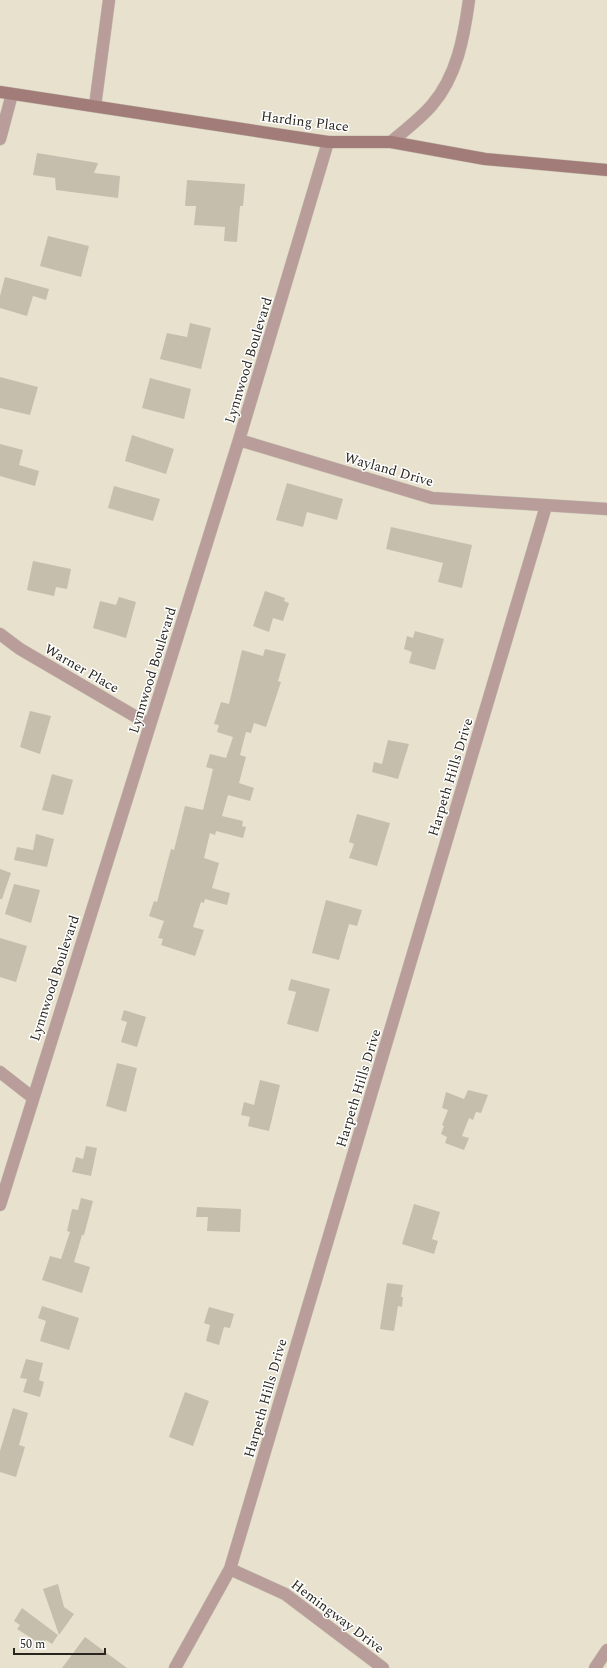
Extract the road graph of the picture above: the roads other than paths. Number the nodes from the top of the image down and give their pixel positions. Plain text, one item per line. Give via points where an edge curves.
1 (109, 0) edge
2 (469, 0) edge
3 (6, 93) edge
4 (95, 106) junction
5 (0, 139) edge
6 (328, 142) junction
7 (391, 142) junction
8 (607, 170) edge
9 (239, 440) junction
10 (546, 506) junction
11 (607, 508) edge
12 (0, 634) edge
13 (150, 725) junction
14 (0, 1072) edge
15 (32, 1097) junction
16 (0, 1205) edge
17 (230, 1569) junction
18 (607, 1650) edge
19 (175, 1668) edge
20 (382, 1668) edge
21 (595, 1668) edge

1 - 4 street
2 - 7 street via 460,52 441,93 413,124
3 - 4 main road, Harding Place
3 - 5 street
4 - 6 main road, Harding Place
6 - 7 main road, Harding Place
6 - 9 street, Lynnwood Boulevard
7 - 8 main road, Harding Place via 485,159
9 - 10 street, Wayland Drive via 432,498
9 - 13 street, Lynnwood Boulevard
10 - 11 street, Wayland Drive
10 - 17 street, Harpeth Hills Drive
12 - 13 street, Warner Place via 20,649
13 - 15 street, Lynnwood Boulevard
14 - 15 street
15 - 16 street, Lynnwood Boulevard
17 - 19 street, Harpeth Hills Drive
17 - 20 street, Hemingway Drive via 285,1594
18 - 21 street

